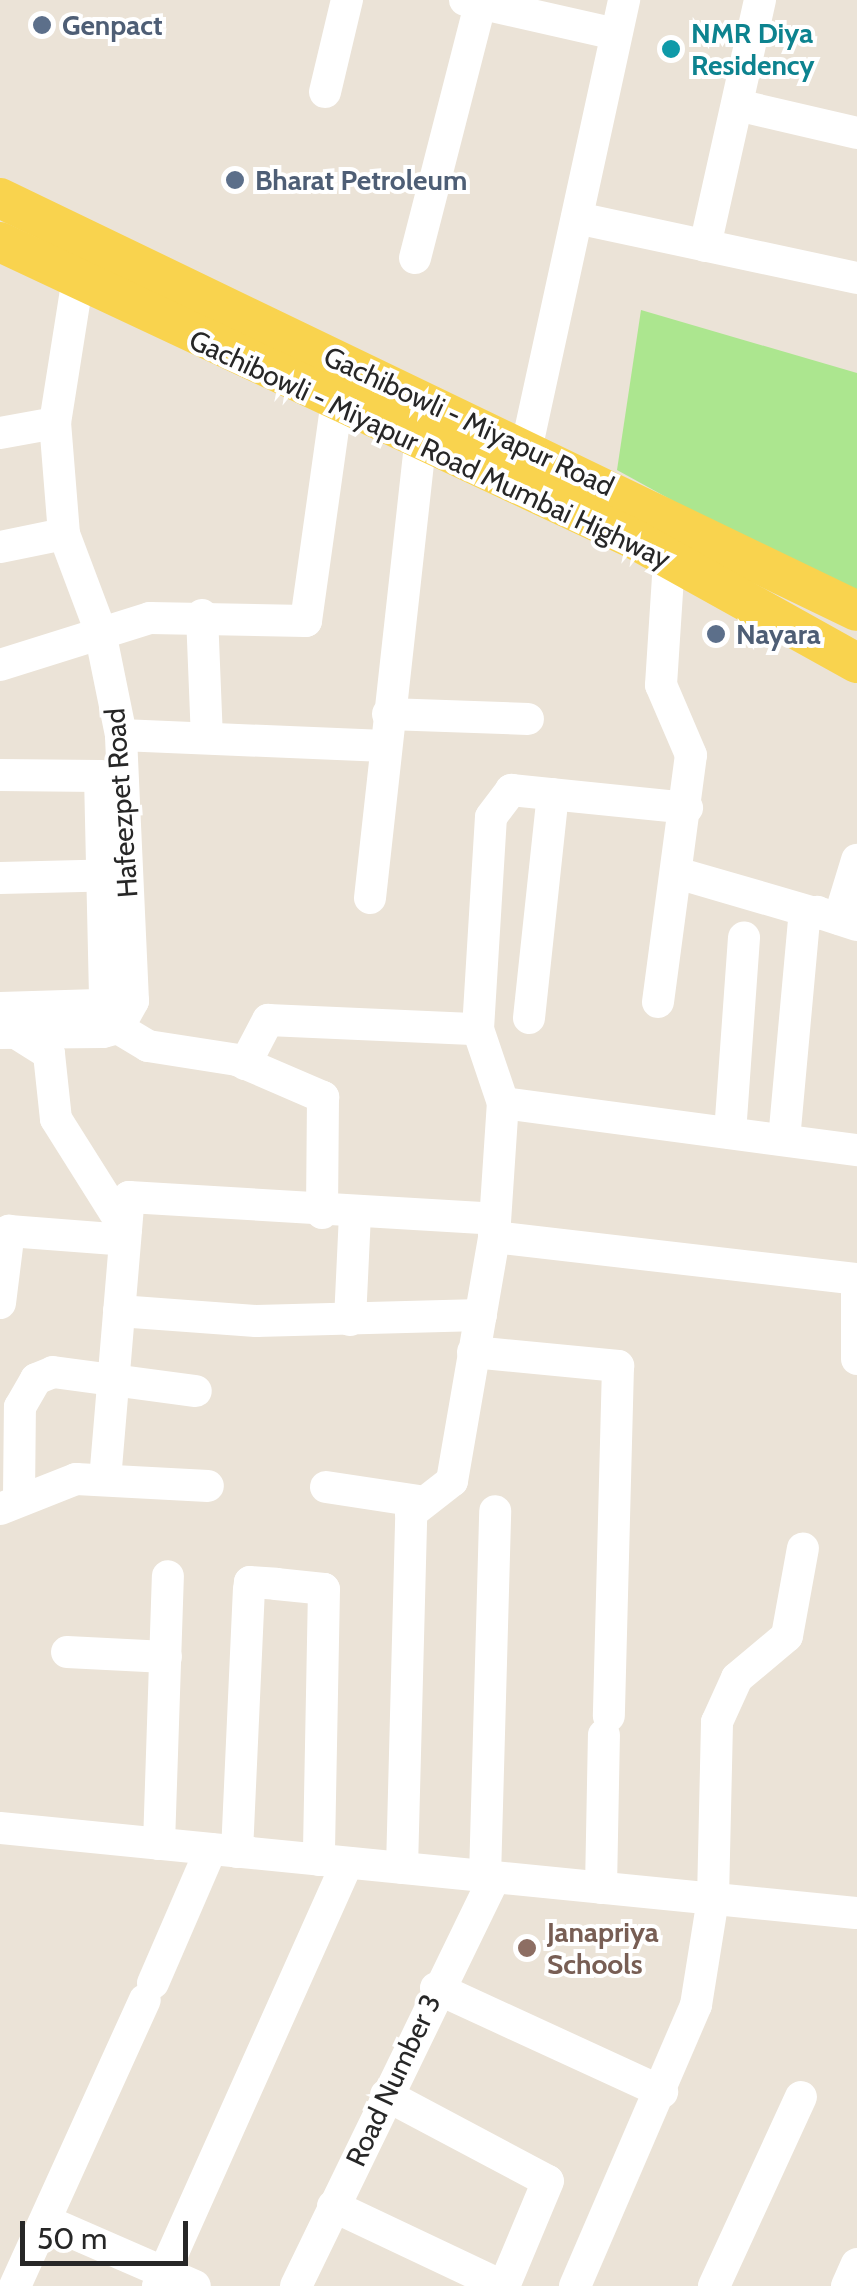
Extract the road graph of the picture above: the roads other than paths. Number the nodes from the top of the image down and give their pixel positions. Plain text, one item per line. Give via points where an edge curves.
1 (347, 0) edge
2 (624, 0) edge
3 (760, 0) edge
4 (473, 2) edge
5 (616, 34) junction
6 (325, 92) dead end
7 (736, 106) junction
8 (857, 133) edge
9 (0, 198) edge
10 (576, 218) junction
11 (0, 242) edge
12 (705, 246) junction
13 (416, 258) dead end
14 (857, 278) edge
15 (76, 284) junction
16 (338, 401) junction
17 (55, 424) junction
18 (0, 433) edge
19 (420, 443) junction
20 (526, 450) junction
21 (64, 534) junction
22 (0, 547) edge
23 (670, 560) junction
24 (857, 611) edge
25 (202, 615) junction
26 (99, 627) junction
27 (857, 663) edge
28 (0, 665) edge
29 (528, 719) dead end
30 (387, 730) junction
31 (120, 735) junction
32 (207, 738) junction
33 (0, 775) edge
34 (553, 794) junction
35 (687, 808) junction
36 (857, 860) edge
37 (677, 873) junction
38 (115, 875) junction
39 (0, 878) edge
40 (370, 898) dead end
41 (836, 919) edge
42 (744, 938) dead end
43 (119, 993) junction
44 (658, 1002) dead end
45 (529, 1018) dead end
46 (5, 1024) edge
47 (118, 1028) junction
48 (478, 1028) junction
49 (245, 1064) junction
50 (503, 1103) junction
51 (730, 1133) junction
52 (784, 1140) junction
53 (857, 1150) edge
54 (338, 1214) junction
55 (494, 1228) junction
56 (126, 1235) junction
57 (1, 1248) edge
58 (857, 1282) edge
59 (0, 1304) edge
60 (118, 1311) junction
61 (480, 1315) junction
62 (350, 1320) junction
63 (473, 1352) junction
64 (857, 1359) edge
65 (114, 1378) junction
66 (196, 1391) dead end
67 (105, 1480) junction
68 (208, 1486) dead end
69 (326, 1488) dead end
70 (420, 1501) junction
71 (10, 1503) edge
72 (494, 1511) dead end
73 (803, 1548) dead end
74 (168, 1576) dead end
75 (67, 1652) dead end
76 (166, 1657) junction
77 (0, 1828) edge
78 (159, 1844) junction
79 (224, 1850) junction
80 (333, 1862) junction
81 (402, 1868) junction
82 (490, 1877) junction
83 (601, 1888) junction
84 (713, 1899) junction
85 (856, 1913) edge
86 (436, 1988) junction
87 (662, 2092) junction
88 (386, 2094) junction
89 (801, 2097) dead end
90 (334, 2206) junction
91 (48, 2222) junction
92 (857, 2264) edge
93 (172, 2282) edge
94 (15, 2286) edge
95 (296, 2286) edge
96 (503, 2286) edge
97 (575, 2286) edge
98 (714, 2286) edge
99 (848, 2286) edge

1 - 6 street
2 - 5 street
3 - 7 street
4 - 5 street
4 - 13 street
5 - 10 street
7 - 8 street
7 - 12 street
9 - 20 main road, Gachibowli - Miyapur Road
10 - 12 street
10 - 20 street
11 - 15 main road, Gachibowli - Miyapur Road Mumbai Highway
12 - 14 street
15 - 16 main road, Gachibowli - Miyapur Road Mumbai Highway
15 - 17 street, Hafeezpet Road
16 - 19 main road, Gachibowli - Miyapur Road Mumbai Highway
16 - 25 street via 311,613 296,623
17 - 18 street
17 - 21 street, Hafeezpet Road
19 - 23 main road, Gachibowli - Miyapur Road Mumbai Highway
19 - 30 street
20 - 24 main road, Gachibowli - Miyapur Road
21 - 22 street
21 - 26 street, Hafeezpet Road
23 - 27 main road, Gachibowli - Miyapur Road Mumbai Highway
23 - 35 street via 661,685 691,755
25 - 26 street
25 - 32 street
26 - 28 street
26 - 31 street, Hafeezpet Road
29 - 30 street
30 - 32 street
30 - 40 street
31 - 32 street
31 - 38 street, Hafeezpet Road
33 - 38 street via 97,772
34 - 35 street
34 - 45 street
34 - 48 street via 511,790 492,818
35 - 37 street
36 - 41 street
37 - 41 street
37 - 44 street
38 - 39 street
38 - 43 street, Hafeezpet Road
41 - 52 street
42 - 51 street
43 - 46 street via 98,1005
43 - 47 street, Hafeezpet Road
46 - 47 street
46 - 56 street via 49,1054 56,1119
47 - 49 street via 148,1046
48 - 49 street via 268,1020
48 - 50 street
49 - 54 street via 323,1097
50 - 51 street
50 - 55 street
51 - 52 street
52 - 53 street
54 - 55 street
54 - 56 street via 129,1197
54 - 62 street
55 - 58 street
55 - 61 street
56 - 57 street via 21,1228
56 - 60 street
57 - 59 street
58 - 64 street
60 - 62 street
60 - 65 street
61 - 62 street
61 - 63 street
63 - 70 street via 452,1481
63 - 83 street via 618,1366
65 - 66 street
65 - 67 street
65 - 71 street via 36,1379 20,1407
67 - 68 street
67 - 71 street via 50,1483
69 - 70 street
70 - 81 street via 411,1514
72 - 82 street
73 - 84 street via 786,1636 737,1678 720,1710 710,1765
74 - 76 street
75 - 76 street
76 - 78 street
77 - 78 street
78 - 79 street
79 - 80 street
79 - 80 street via 250,1582 324,1589
79 - 91 street via 149,1991
80 - 81 street
80 - 93 street
81 - 82 street
82 - 83 street
82 - 86 street, Road Number 3
83 - 84 street
84 - 85 street
84 - 87 street via 696,2005
86 - 87 street
86 - 88 street, Road Number 3
87 - 97 street
88 - 90 street, Road Number 3
88 - 96 street via 548,2181
89 - 98 street
90 - 95 street, Road Number 3
90 - 96 street
91 - 93 street
91 - 94 street
92 - 99 street

